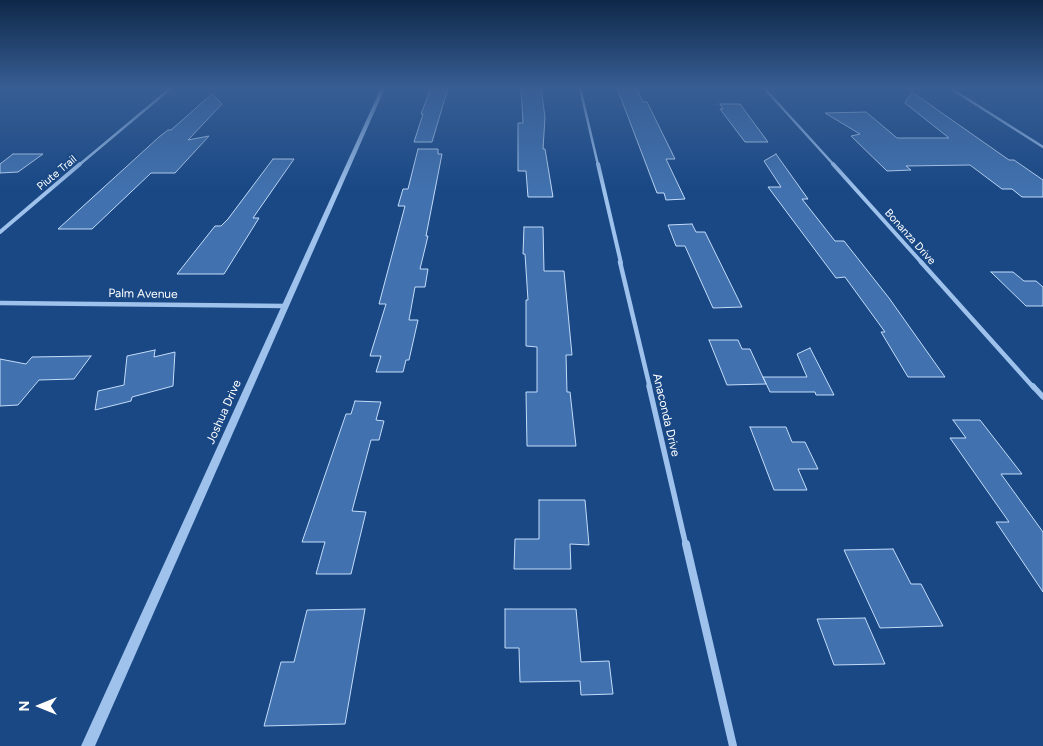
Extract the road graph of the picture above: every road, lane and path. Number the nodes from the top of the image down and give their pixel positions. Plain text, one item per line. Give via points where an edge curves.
1 (130, 123) edge
2 (367, 123) edge
3 (588, 123) edge
4 (795, 123) edge
5 (1005, 123) edge
6 (1043, 147) edge
7 (0, 232) edge
8 (0, 303) edge
9 (285, 306) junction
10 (1043, 397) edge
11 (88, 746) edge
12 (733, 746) edge

1 - 7 street, Piute Trail
2 - 9 street, Joshua Drive
3 - 12 street, Anaconda Drive
4 - 10 street, Bonanza Drive
5 - 6 street
8 - 9 street, Palm Avenue
9 - 11 street, Joshua Drive

